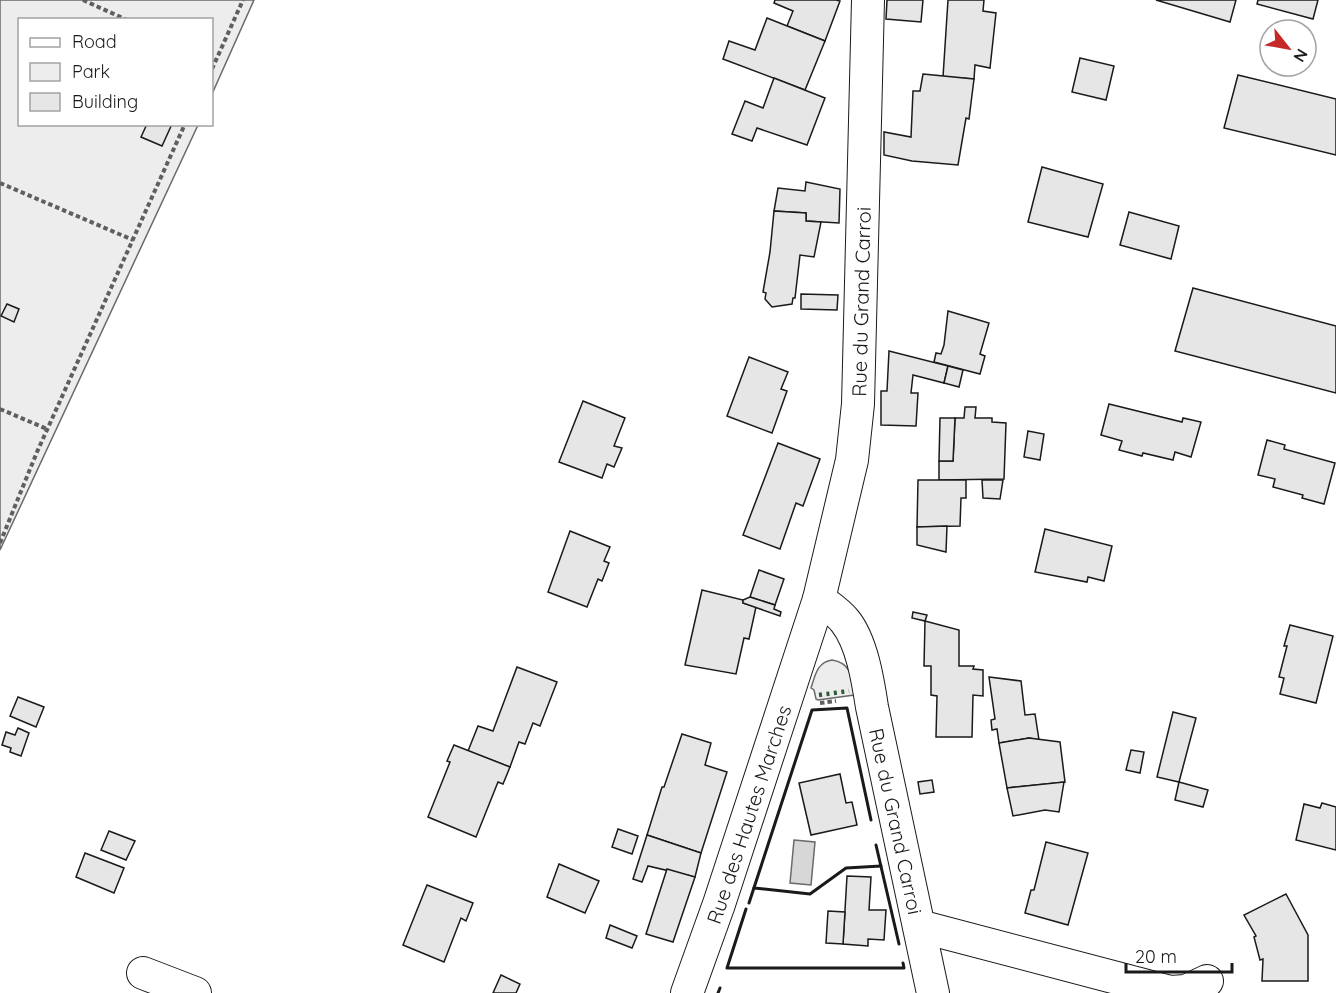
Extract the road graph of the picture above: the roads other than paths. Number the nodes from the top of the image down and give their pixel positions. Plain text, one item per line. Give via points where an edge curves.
1 (868, 0) edge
2 (819, 600) junction
3 (808, 634) junction
4 (858, 651) junction
5 (920, 926) junction
6 (143, 973) dead end
7 (1207, 981) dead end
8 (195, 993) edge
9 (687, 993) edge
10 (933, 993) edge

1 - 2 street, Rue du Grand Carroi via 858,404 852,460
2 - 3 street, Rue du Grand Carroi
2 - 4 street, Rue du Grand Carroi via 846,622
3 - 4 street via 839,639
3 - 9 street, Rue des Hautes Marches
4 - 5 street, Rue du Grand Carroi via 867,675
5 - 7 street via 1170,992 1186,991
5 - 10 street, Rue du Grand Carroi
6 - 8 street

